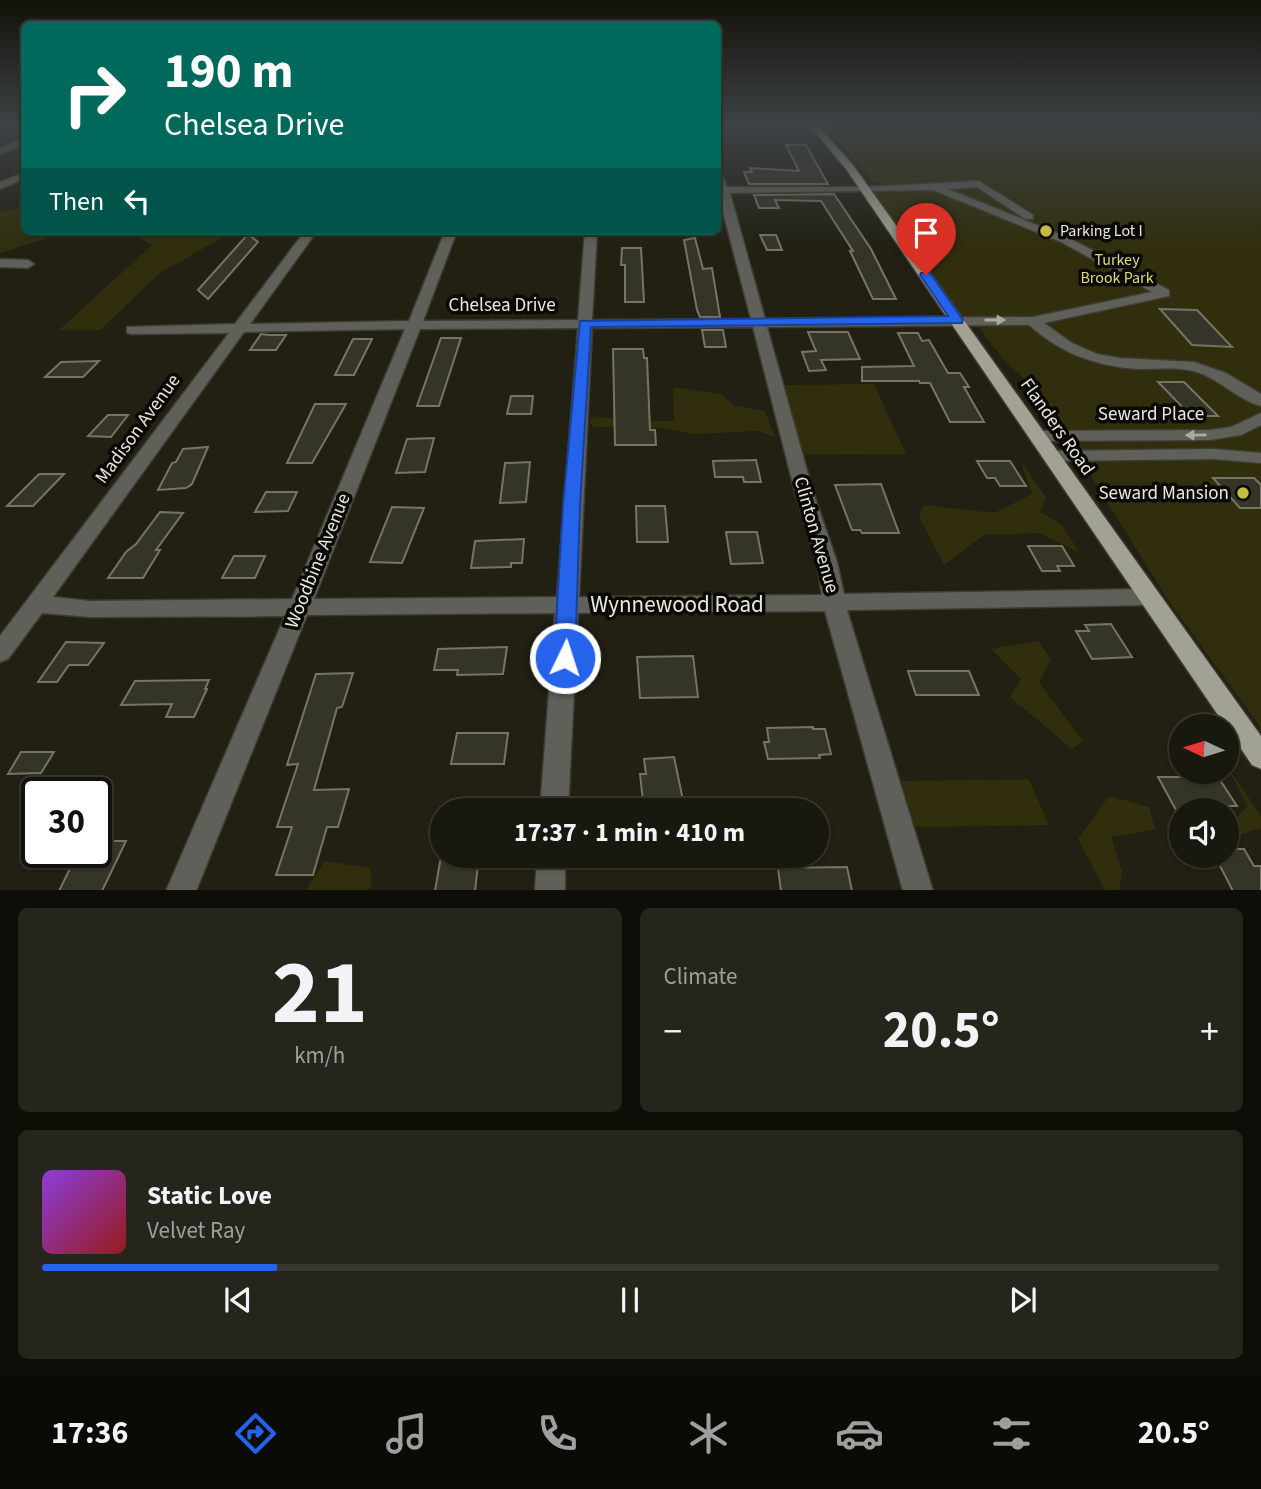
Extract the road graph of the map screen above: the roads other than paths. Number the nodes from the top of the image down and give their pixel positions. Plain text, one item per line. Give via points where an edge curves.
1 (848, 167) edge
2 (21, 177) edge
3 (0, 186) edge
4 (721, 186) edge
5 (937, 188) junction
6 (865, 190) junction
7 (721, 193) edge
8 (308, 235) edge
9 (449, 235) edge
10 (591, 235) edge
11 (1065, 240) junction
12 (0, 263) edge
13 (28, 264) dead end
14 (957, 320) junction
15 (1033, 321) junction
16 (759, 322) junction
17 (585, 323) junction
18 (413, 325) junction
19 (240, 327) junction
20 (132, 330) dead end
21 (1261, 401) edge
22 (1261, 418) edge
23 (1129, 435) junction
24 (1038, 436) junction
25 (1145, 455) junction
26 (1051, 456) junction
27 (1261, 458) edge
28 (1149, 597) junction
29 (835, 602) junction
30 (36, 604) junction
31 (569, 604) junction
32 (299, 607) junction
33 (0, 653) edge
34 (1261, 757) edge
35 (555, 798) edge
36 (551, 868) edge
37 (181, 890) edge
38 (550, 890) edge
39 (918, 890) edge

1 - 6 main road, Flanders Road
2 - 3 street
4 - 6 street
5 - 6 street
5 - 11 street
5 - 11 street via 979,184
6 - 14 main road, Flanders Road
7 - 16 street, Clinton Avenue
8 - 19 street, Madison Avenue
9 - 18 street, Woodbine Avenue
10 - 17 street
11 - 15 street, Chelsea Drive via 1164,292
12 - 13 street
14 -> 15 street, Chelsea Drive
14 - 16 street, Chelsea Drive
14 - 24 main road, Flanders Road
15 - 21 street via 1058,342 1094,358 1202,369
16 - 17 street, Chelsea Drive
16 - 29 street, Clinton Avenue
17 - 18 street, Chelsea Drive
17 - 31 street
18 - 19 street, Chelsea Drive
18 - 32 street, Woodbine Avenue
19 - 20 street, Chelsea Drive
19 - 30 street, Madison Avenue
22 -> 23 street, Seward Place via 1242,429 1218,434
23 - 24 street, Seward Place
23 - 25 street
24 - 26 main road, Flanders Road
25 - 26 street, Seward Place
25 - 27 street, Seward Place
26 - 28 main road, Flanders Road
28 - 29 street, Wynnewood Road
28 - 34 main road, Flanders Road
29 - 31 street, Wynnewood Road
29 - 39 street, Clinton Avenue
30 - 32 street, Wynnewood Road via 90,609
30 - 33 street, Madison Avenue
31 - 32 street, Wynnewood Road
31 - 35 street
32 - 37 street, Woodbine Avenue
36 - 38 street

